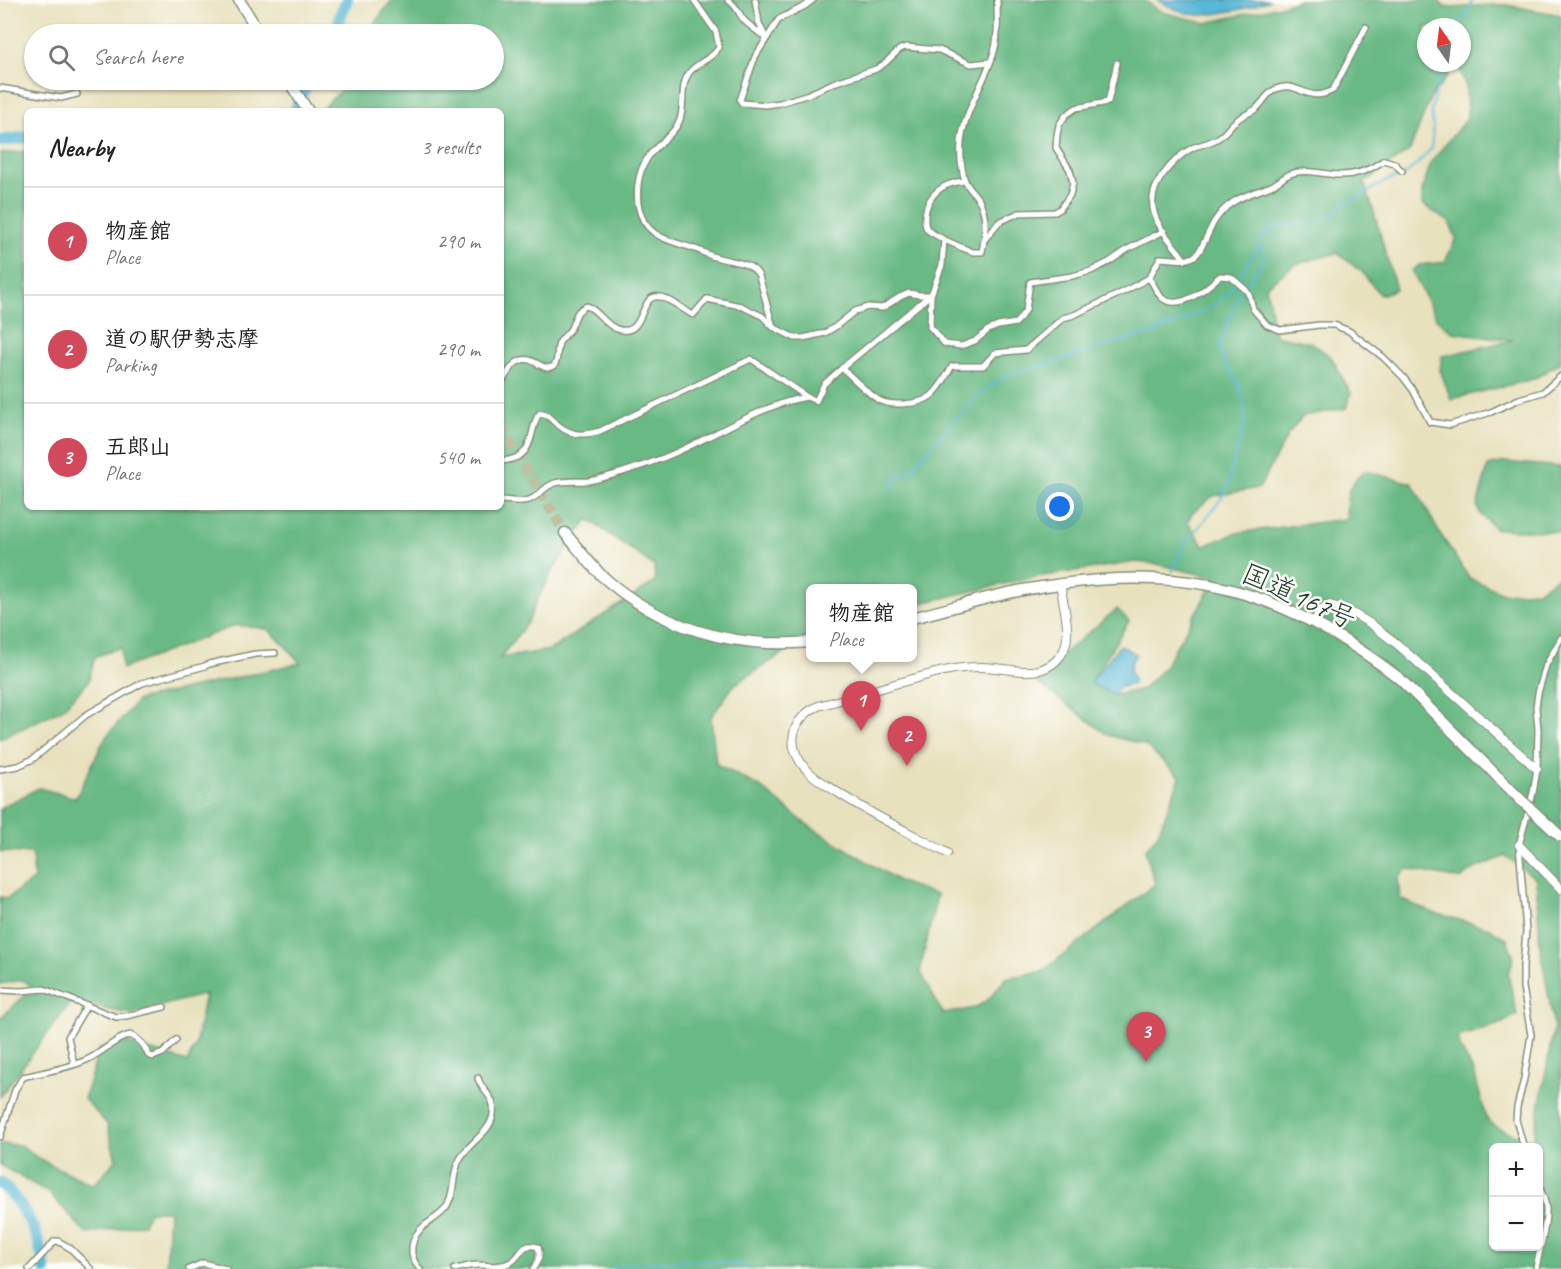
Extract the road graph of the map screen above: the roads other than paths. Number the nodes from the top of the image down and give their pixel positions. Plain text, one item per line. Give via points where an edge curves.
1 (239, 0) edge
2 (694, 0) edge
3 (728, 0) edge
4 (755, 0) edge
5 (813, 0) edge
6 (997, 0) edge
7 (254, 24) edge
8 (1366, 27) dead end
9 (766, 38) junction
10 (990, 62) junction
11 (1117, 63) dead end
12 (0, 88) edge
13 (294, 90) edge
14 (77, 94) dead end
15 (306, 108) edge
16 (1402, 171) dead end
17 (964, 181) junction
18 (1164, 231) junction
19 (944, 240) junction
20 (984, 240) junction
21 (1186, 260) junction
22 (1149, 278) junction
23 (931, 295) junction
24 (773, 327) junction
25 (842, 368) junction
26 (1561, 376) edge
27 (504, 379) edge
28 (807, 397) junction
29 (504, 461) edge
30 (504, 500) edge
31 (565, 533) tunnel mouth
32 (1060, 584) junction
33 (917, 617) edge
34 (1314, 623) junction
35 (1561, 638) edge
36 (806, 642) edge
37 (275, 653) dead end
38 (0, 769) edge
39 (1537, 769) junction
40 (1561, 837) edge
41 (1519, 845) junction
42 (947, 853) dead end
43 (1561, 888) edge
44 (0, 990) edge
45 (87, 1005) junction
46 (164, 1007) dead end
47 (176, 1040) dead end
48 (74, 1064) junction
49 (478, 1078) dead end
50 (0, 1137) edge
51 (1523, 1143) edge
52 (1543, 1196) edge
53 (29, 1269) edge
54 (91, 1269) edge
55 (189, 1269) edge
56 (226, 1269) edge
57 (420, 1269) edge
58 (455, 1269) edge
59 (533, 1269) edge
60 (1536, 1269) edge

1 - 7 highway
2 - 24 street via 716,32 719,47 693,67 686,78 678,123 641,171 639,210 646,226 665,240 756,270
3 - 9 street
4 - 9 street
5 - 9 street via 779,19
6 - 10 street via 996,40
8 - 18 street via 1333,90 1311,95 1290,87 1275,89 1222,136 1177,158 1158,183 1151,203
9 - 10 street via 755,57 742,103 766,105 809,94 876,69 906,47 939,50 970,64
10 - 17 street via 964,123
11 - 20 street via 1108,102 1077,108 1059,125 1056,148 1070,170 1070,195 1055,212 1019,213 999,222
12 - 14 street via 61,98
13 - 15 highway
16 - 21 street via 1384,160 1348,174 1291,174 1222,210 1197,255
17 - 19 street via 937,191 925,213 928,230
17 - 20 street via 980,202
18 - 21 street
18 - 23 street via 1091,271 1030,282 1026,310 1017,322 988,330 961,346 945,344 930,327
19 - 20 street via 974,252 982,252
19 - 23 street via 942,265
21 - 22 street via 1160,258
22 - 25 street via 1063,318 1026,350 995,353 983,366 952,366 929,398 893,404 879,400
22 - 26 street via 1162,298 1173,302 1197,296 1220,276 1231,277 1246,290 1253,309 1267,325 1280,330 1334,325 1349,331 1403,377 1430,422 1450,425 1491,412 1543,392
23 - 24 street via 909,293 882,308 855,310 825,333 803,338
23 - 25 street
24 - 27 street via 750,310 714,300 707,300 693,315 654,297 648,300 639,322 623,330 608,324 587,306 577,312 559,343 554,366 548,368 522,360
25 - 28 street via 824,384 817,400
28 - 29 street via 751,359 600,431 568,432 540,413 526,450 513,460
28 - 30 street via 762,412 661,459 597,479 555,483 530,500
31 - 36 highway via 612,584 678,624 733,641
32 - 33 highway, 国道167号 via 1020,590
32 - 34 highway, 国道167号 via 1106,578 1158,578 1208,585 1264,600
32 - 42 street via 1067,642 1062,654 1047,668 1020,672 981,667 944,670 818,706 795,727 794,750 817,779 858,807
34 - 39 street via 1330,605 1371,624
34 - 40 highway, 国道167号, bridge via 1357,647 1399,678
35 - 39 street via 1546,665 1538,693
37 - 38 street via 209,664 142,683 86,715 33,759
39 - 41 street
41 - 43 street
41 - 51 street via 1526,931 1523,987 1531,1035 1517,1107
44 - 45 street via 44,989
45 - 46 street via 116,1017
45 - 48 street via 68,1037
47 - 48 street via 153,1057 130,1035
48 - 50 street via 23,1077
49 - 57 street via 491,1097 493,1118 458,1161 445,1210 422,1227 412,1244 412,1254
52 - 60 street via 1545,1222
53 - 54 street via 55,1241 70,1248
55 - 56 street via 203,1263
58 - 59 street via 511,1263 524,1248 533,1245 540,1252

